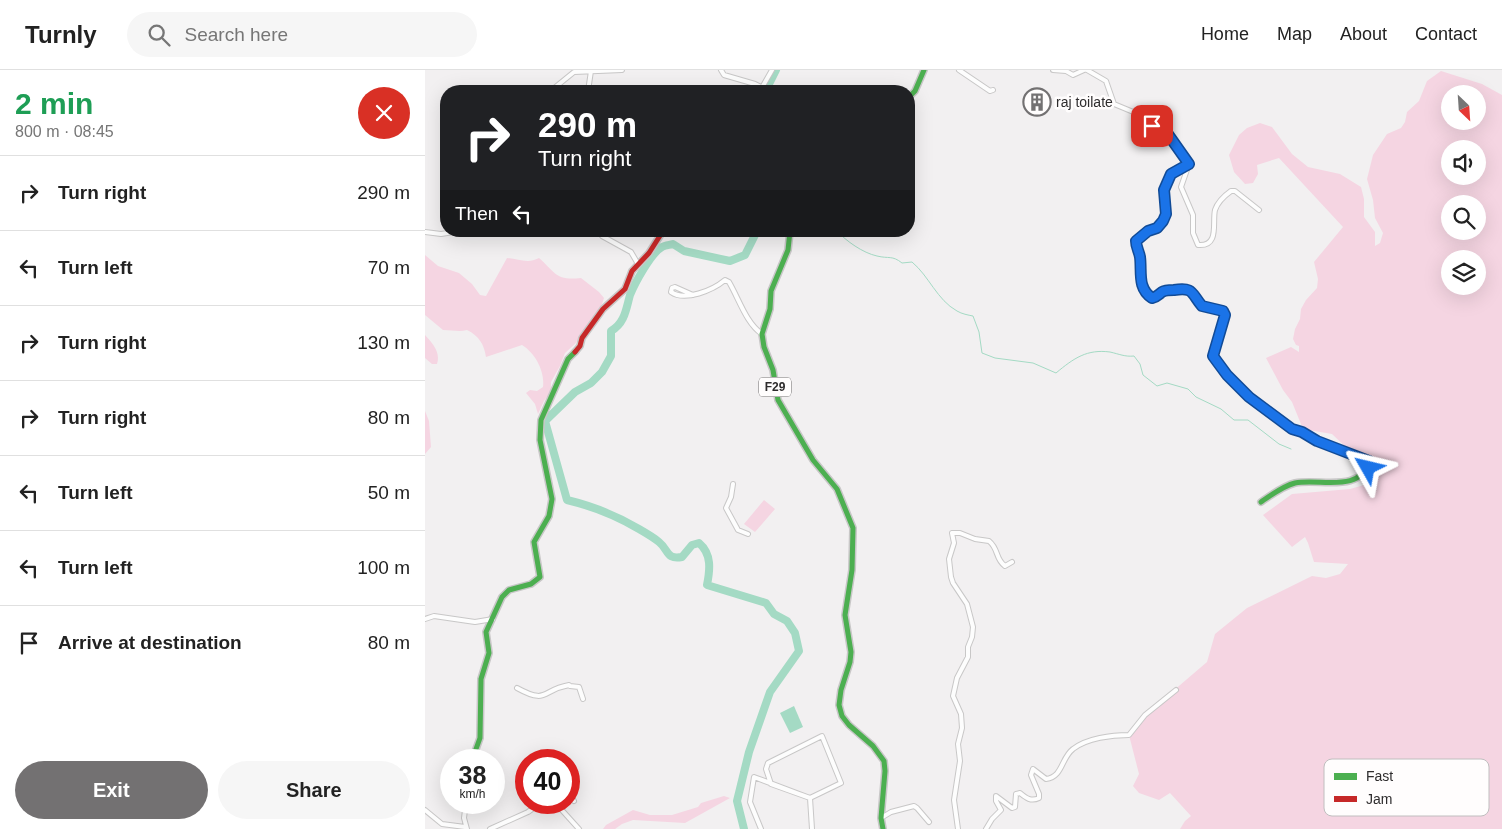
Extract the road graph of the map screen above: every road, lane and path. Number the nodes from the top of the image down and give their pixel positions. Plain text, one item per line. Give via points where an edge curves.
1 (622, 70) edge
2 (721, 70) edge
3 (772, 70) edge
4 (924, 70) edge
5 (959, 70) edge
6 (1053, 70) edge
7 (1086, 70) edge
8 (591, 71) junction
9 (557, 85) edge
10 (589, 85) edge
11 (756, 85) edge
12 (764, 85) edge
13 (993, 90) dead end
14 (915, 91) edge
15 (1189, 164) junction
16 (1259, 210) dead end
17 (425, 232) edge
18 (440, 234) edge
19 (604, 237) edge
20 (659, 237) edge
21 (789, 237) edge
22 (638, 264) junction
23 (693, 295) junction
24 (762, 334) junction
25 (733, 484) dead end
26 (1261, 502) dead end
27 (748, 534) dead end
28 (1012, 562) dead end
29 (425, 619) edge
30 (493, 619) junction
31 (517, 688) dead end
32 (1177, 690) dead end
33 (583, 699) dead end
34 (476, 749) edge
35 (810, 798) junction
36 (425, 810) edge
37 (466, 814) edge
38 (524, 814) edge
39 (565, 814) edge
40 (881, 818) junction
41 (929, 822) dead end
42 (466, 828) edge
43 (490, 829) edge
44 (579, 829) edge
45 (761, 829) edge
46 (812, 829) edge
47 (883, 829) edge
48 (958, 829) edge
49 (986, 829) edge

1 - 8 street
2 - 11 street via 724,75
3 - 12 street
4 - 14 street
5 - 13 street
6 - 7 street via 1073,75
7 - 15 street via 1106,81 1114,104 1165,130
8 - 9 street via 574,72
8 - 10 street
15 - 16 street via 1181,187 1193,215 1193,234 1198,245 1203,246 1211,240 1215,211 1231,191
15 - 26 street via 1171,174 1164,190 1166,214 1163,221 1136,241 1145,291 1152,298 1167,290 1184,288 1190,290 1202,306 1223,311 1225,315 1213,356 1227,375 1249,397 1292,429 1369,461 1361,477 1349,482 1294,483
17 - 18 street
19 - 22 street via 631,252
20 - 22 street
21 - 24 street via 788,250 771,292 770,309
22 - 30 street via 625,289 603,309 568,359 546,406 540,440 553,502 533,545 540,577 536,582 509,590 502,597
23 - 23 street via 676,296 671,288 675,287
23 - 24 street via 725,280 729,282 749,320
24 - 40 street, F29 via 778,400 813,460 837,489 853,528 852,570 845,615 851,652 839,705 849,725 873,746 884,761
25 - 27 street via 726,508 738,530
28 - 48 street via 1005,566 1001,563 989,541 952,533 951,577 967,604 973,627 968,657 957,678 953,696 961,714 962,728 954,800
29 - 30 street via 434,616 475,622
30 - 34 street via 486,632 489,653 481,679 480,738
31 - 33 street via 536,697 569,685 579,687
32 - 49 street via 1145,714 1129,735 1094,740 1074,748 1055,776 1046,779 1033,769 1031,776 1039,798 1027,799 1018,792 1012,808 996,796 1001,810
35 - 35 street via 771,784 766,769 768,763 822,736 841,783
35 - 45 street via 754,778 750,802
35 - 46 street
36 - 42 street via 442,824
37 - 42 street
38 - 43 street
39 - 44 street
40 - 41 street via 914,806
40 - 47 street, F29

